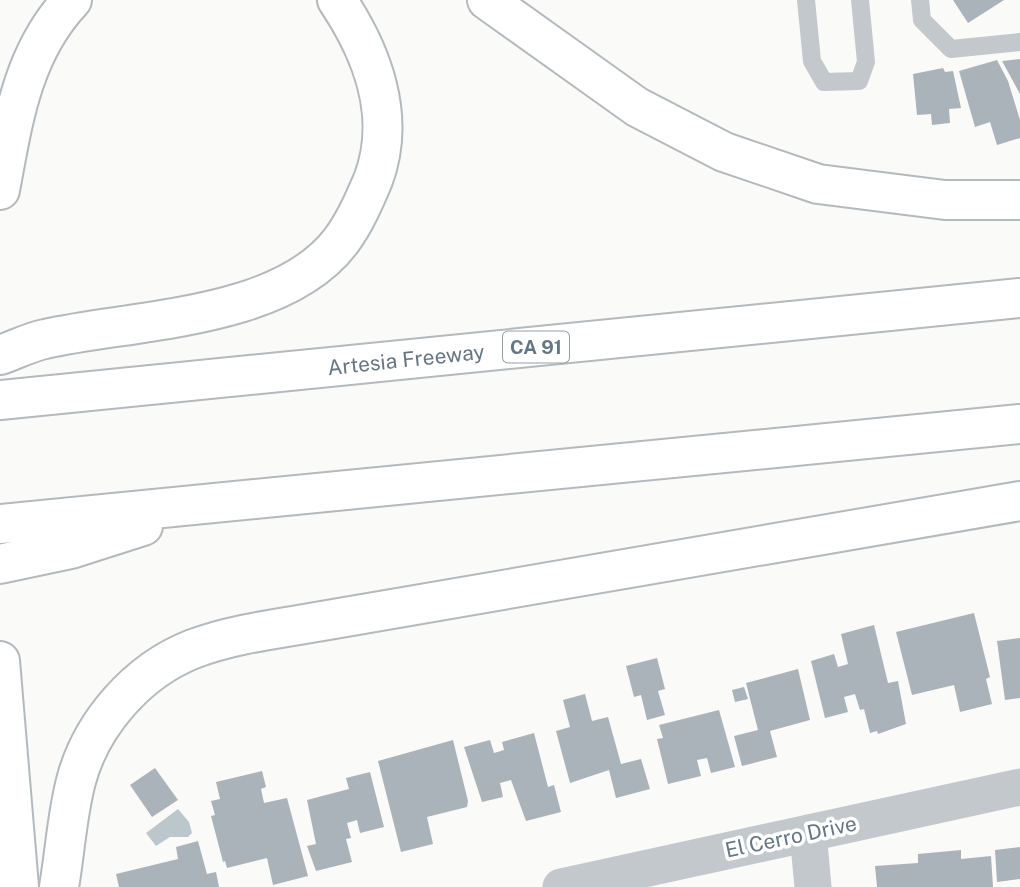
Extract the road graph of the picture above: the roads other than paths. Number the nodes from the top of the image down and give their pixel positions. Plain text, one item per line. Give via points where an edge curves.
1 (72, 0) edge
2 (337, 0) edge
3 (487, 0) edge
4 (806, 0) edge
5 (860, 0) edge
6 (920, 0) edge
7 (1020, 42) edge
8 (0, 190) edge
9 (1020, 200) edge
10 (1020, 298) edge
11 (0, 355) edge
12 (0, 400) edge
13 (1020, 424) edge
14 (1020, 501) edge
15 (0, 524) edge
16 (69, 533) junction
17 (0, 564) edge
18 (0, 662) edge
19 (1020, 787) edge
20 (808, 833) junction
21 (19, 887) edge
22 (59, 887) edge
23 (561, 887) edge
24 (813, 887) edge

1 - 8 main road via 50,23 29,66
2 - 11 main road via 374,66 382,115 378,166 362,208 340,242 311,270 274,290 194,315 43,339
3 - 9 main road via 638,107 724,152 818,184 945,200
4 - 5 lane via 812,61 824,82 859,81 866,62
6 - 7 lane via 922,20 951,50
10 - 12 main road, Artesia Freeway / CA 91
13 - 16 main road via 217,502
14 - 22 main road via 342,617 191,650 121,697 94,739 76,781
15 - 16 main road
16 - 17 main road
18 - 21 main road
19 - 20 street, El Cerro Drive
20 - 23 street, El Cerro Drive
20 - 24 street

